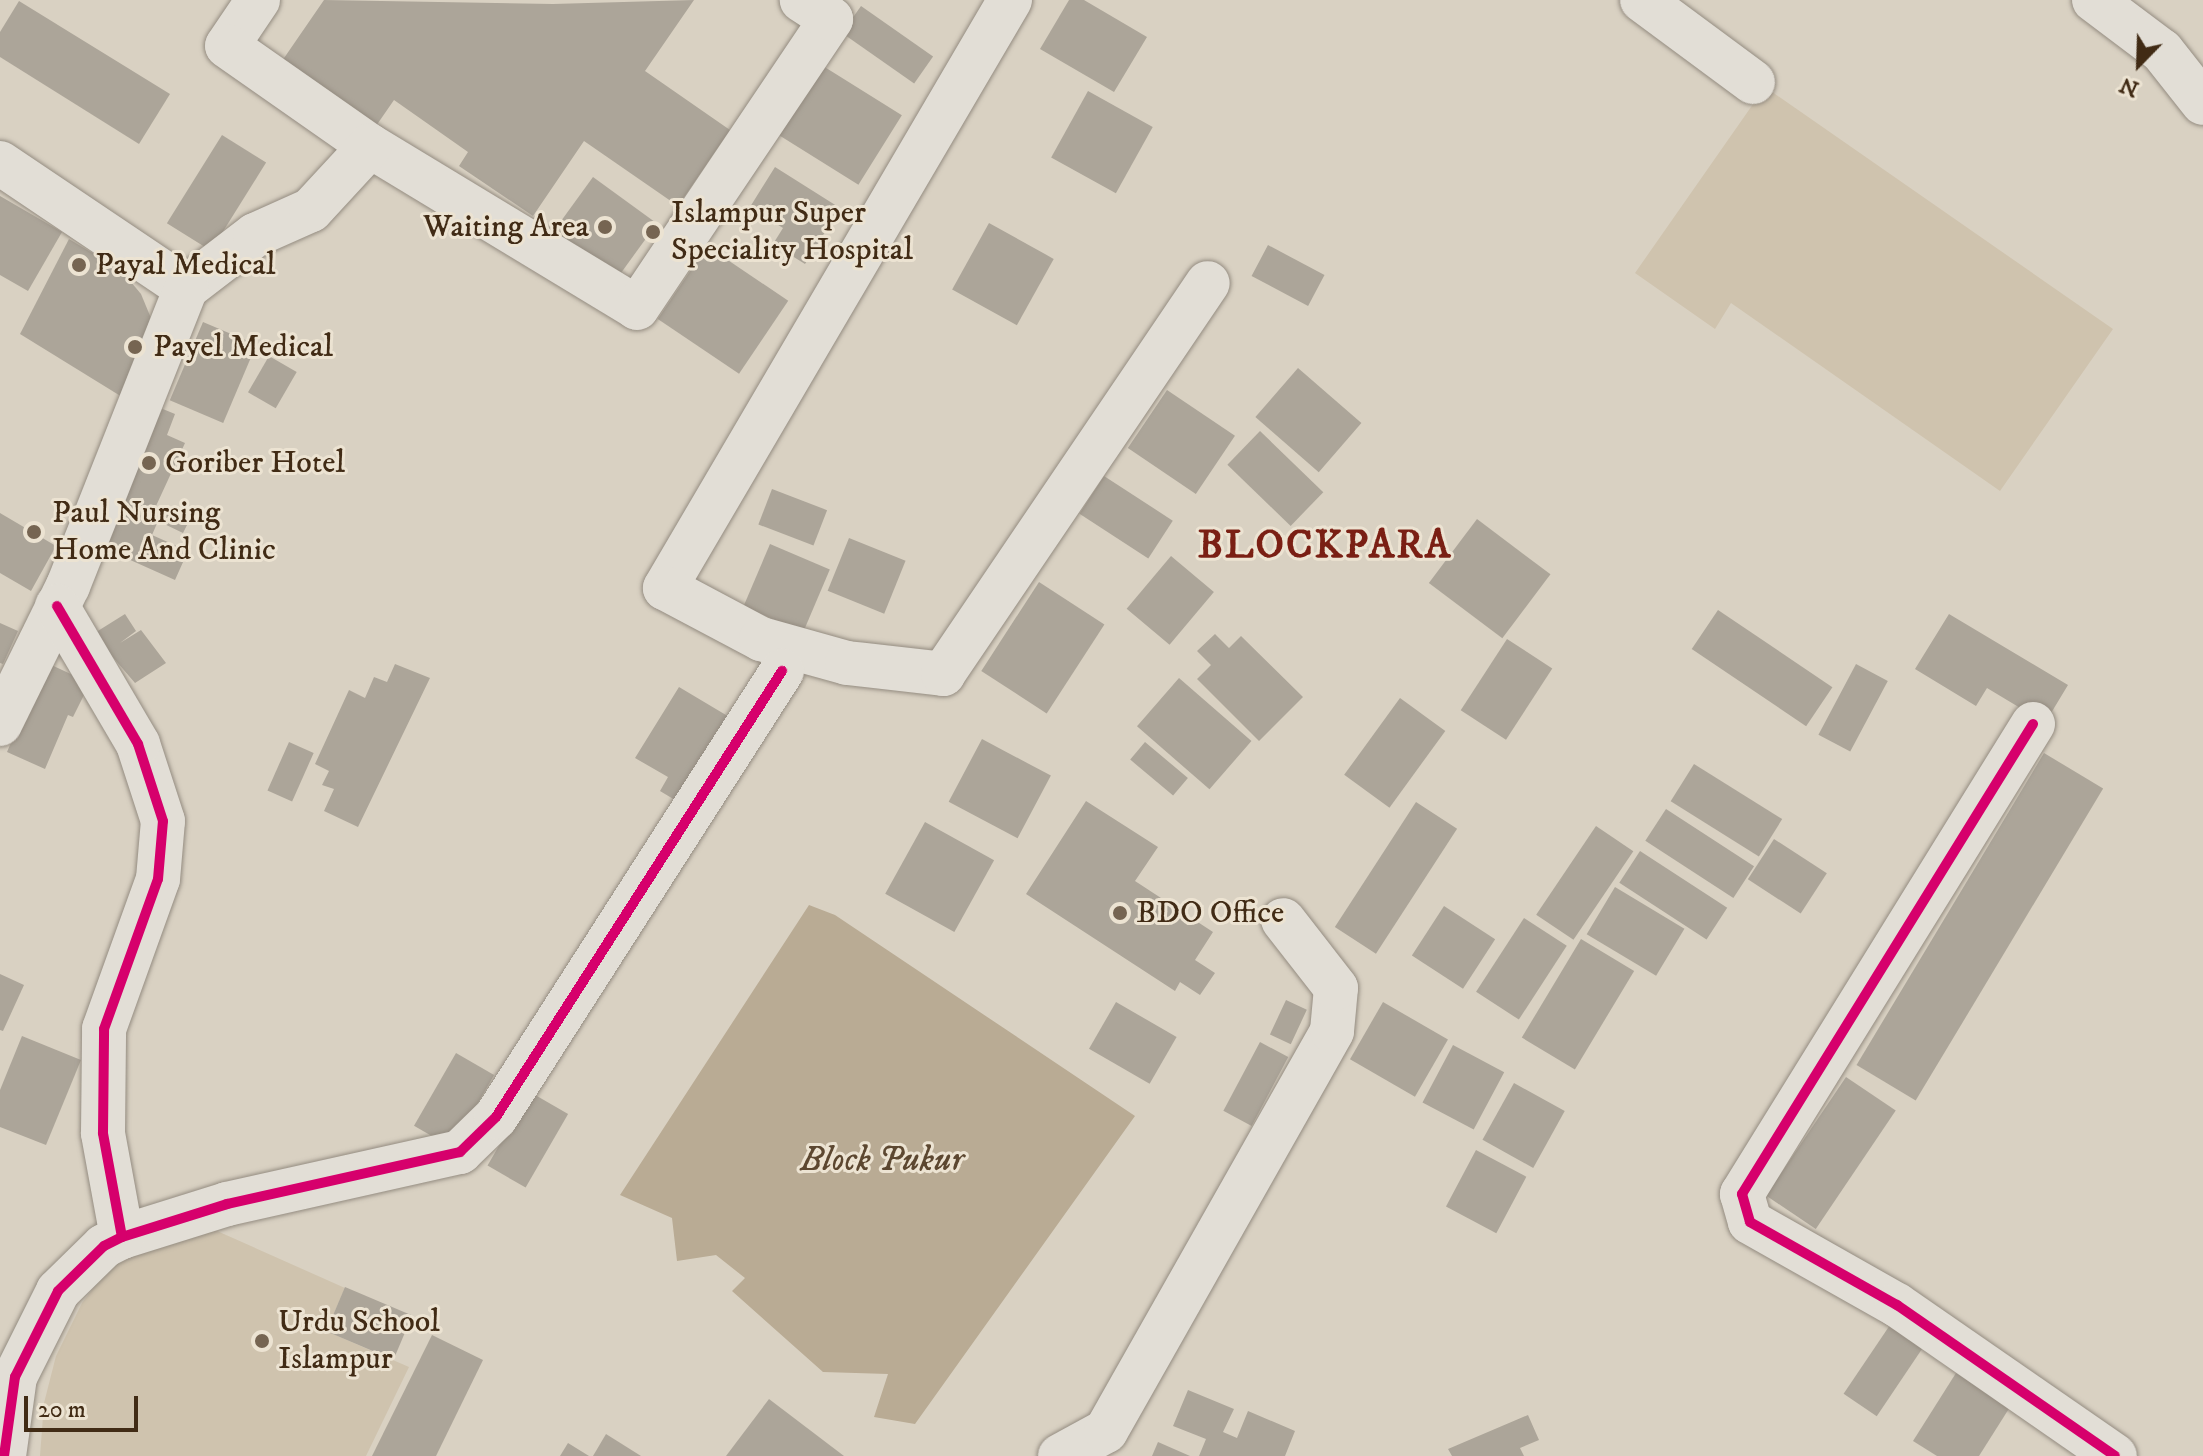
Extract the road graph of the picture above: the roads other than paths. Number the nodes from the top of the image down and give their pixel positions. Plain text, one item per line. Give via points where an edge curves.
1 (258, 0) edge
2 (802, 0) edge
3 (1010, 0) edge
4 (1642, 0) edge
5 (2094, 0) edge
6 (1753, 82) dead end
7 (2203, 103) edge
8 (370, 146) junction
9 (0, 163) edge
10 (1208, 283) dead end
11 (186, 288) junction
12 (57, 606) junction
13 (782, 671) dead end
14 (0, 724) edge
15 (2033, 724) dead end
16 (1283, 920) dead end
17 (122, 1237) junction
18 (4, 1456) edge
19 (1060, 1456) edge
20 (2115, 1456) edge

1 - 8 street via 227,46
2 - 8 street via 831,19 637,308
3 - 10 street via 665,588 761,639 847,663 943,674
4 - 6 street
5 - 7 street via 2162,51
8 - 11 street via 311,210 255,235
9 - 11 street
11 - 12 street
12 - 14 street
12 - 17 street via 138,744 163,821 158,879 104,1029 103,1133
13 - 17 street via 496,1117 460,1152 227,1204
15 - 20 street via 1742,1194 1750,1222 1897,1305
16 - 19 street via 1336,988 1332,1031 1106,1431
17 - 18 street via 104,1246 58,1291 15,1377

